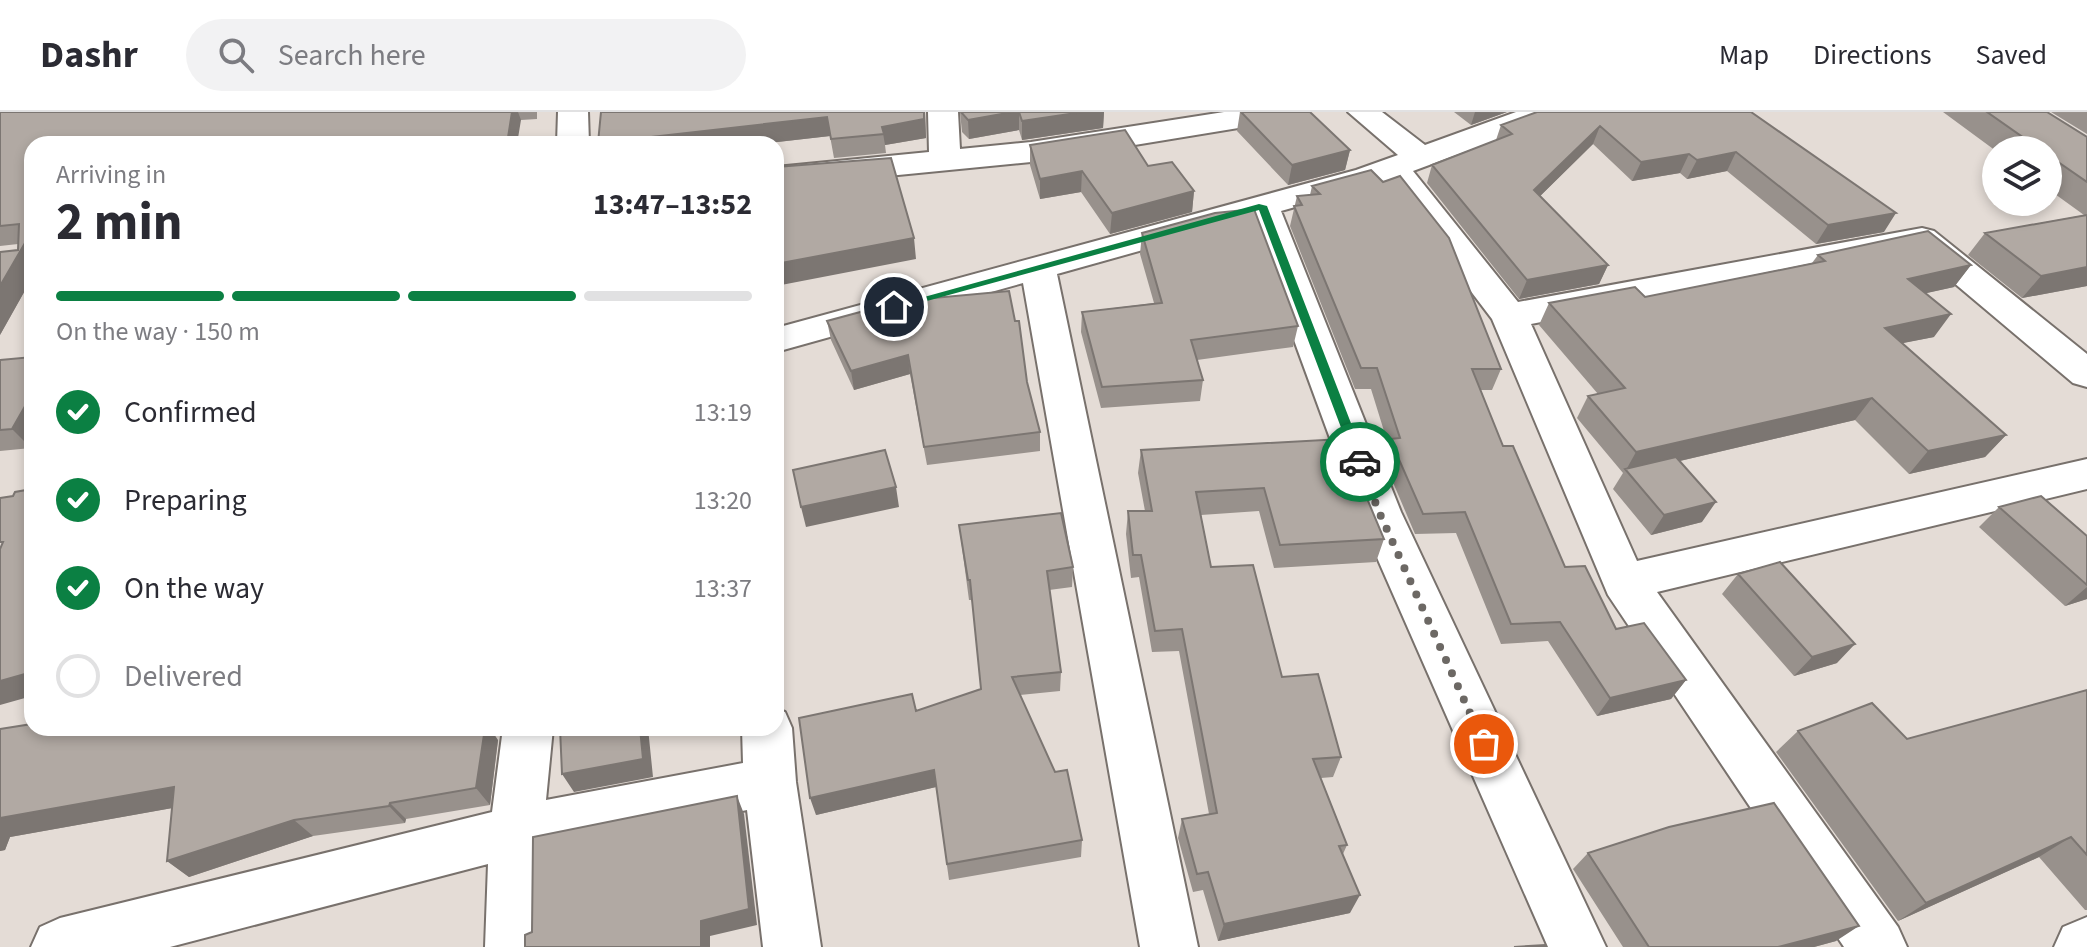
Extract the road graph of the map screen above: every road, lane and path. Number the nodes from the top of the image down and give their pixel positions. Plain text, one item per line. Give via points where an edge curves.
1 (573, 112) edge
2 (943, 112) edge
3 (1281, 112) edge
4 (1363, 112) edge
5 (1545, 112) edge
6 (573, 136) edge
7 (945, 159) junction
8 (1408, 163) junction
9 (784, 176) edge
10 (1262, 206) junction
11 (1882, 210) edge
12 (1922, 238) junction
13 (1038, 267) junction
14 (1509, 316) junction
15 (784, 338) edge
16 (2087, 374) edge
17 (2087, 474) edge
18 (1624, 582) junction
19 (527, 736) edge
20 (767, 736) edge
21 (770, 782) junction
22 (516, 831) junction
23 (60, 947) edge
24 (514, 947) edge
25 (792, 947) edge
26 (1169, 947) edge
27 (1577, 947) edge
28 (1878, 947) edge

1 - 6 street
2 - 7 street
3 - 7 street via 1046,150
4 - 8 street
5 - 8 street
7 - 9 street
8 - 10 street
8 - 14 street
10 - 13 street
10 - 27 street via 1379,512
11 - 12 street
12 - 14 street
12 - 16 street
13 - 15 street
13 - 26 street
14 - 18 street
17 - 18 street
18 - 28 street
19 - 22 street
20 - 21 street
21 - 22 street
21 - 25 street
22 - 23 street
22 - 24 street

